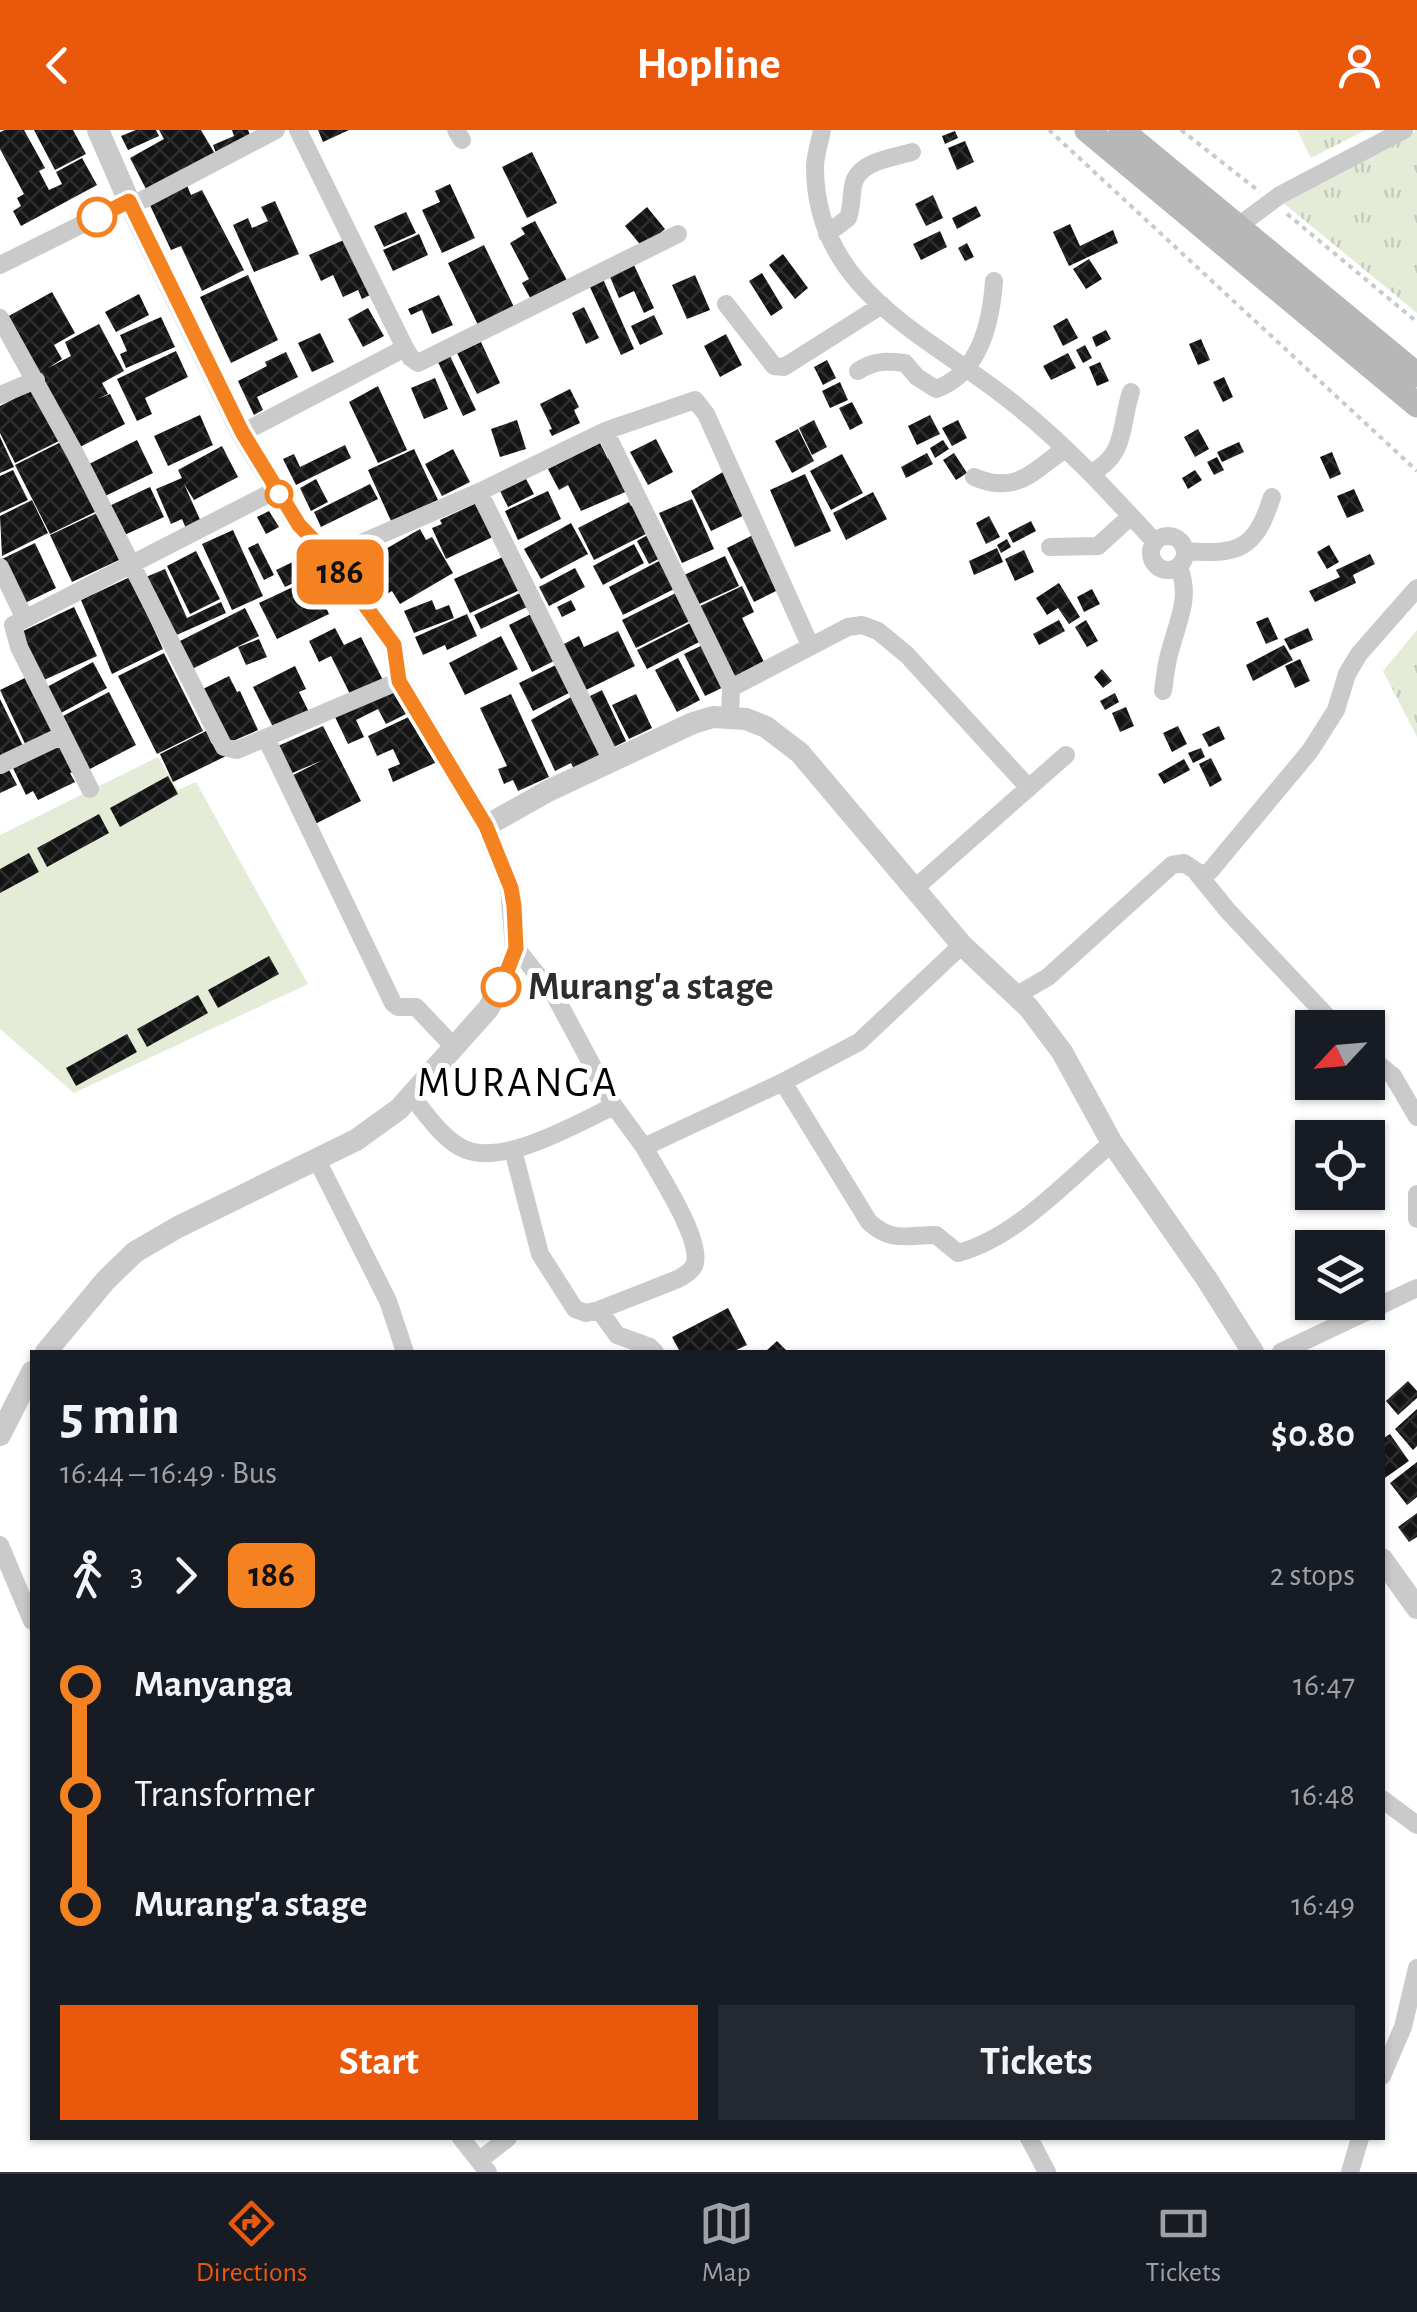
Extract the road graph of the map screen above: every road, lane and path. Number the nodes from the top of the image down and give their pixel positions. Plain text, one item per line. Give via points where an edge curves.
1 (98, 130) edge
2 (276, 130) edge
3 (298, 130) edge
4 (822, 130) edge
5 (1049, 130) edge
6 (1088, 130) edge
7 (1121, 130) edge
8 (1181, 130) edge
9 (1404, 130) edge
10 (912, 152) dead end
11 (1272, 201) junction
12 (130, 204) junction
13 (1237, 227) junction
14 (678, 234) dead end
15 (828, 234) junction
16 (0, 265) edge
17 (994, 280) dead end
18 (726, 304) dead end
19 (882, 305) junction
20 (0, 318) edge
21 (1417, 322) edge
22 (405, 348) junction
23 (969, 369) junction
24 (858, 371) dead end
25 (1417, 375) edge
26 (36, 380) junction
27 (1131, 392) dead end
28 (0, 395) edge
29 (1417, 405) edge
30 (605, 431) junction
31 (242, 432) junction
32 (1064, 448) junction
33 (1417, 470) edge
34 (1090, 473) junction
35 (974, 477) dead end
36 (276, 490) junction
37 (479, 492) junction
38 (1272, 497) dead end
39 (1131, 516) junction
40 (1155, 542) junction
41 (1050, 547) dead end
42 (329, 556) junction
43 (1182, 559) junction
44 (128, 565) junction
45 (0, 568) edge
46 (1417, 588) edge
47 (12, 624) edge
48 (810, 645) junction
49 (399, 681) junction
50 (731, 688) junction
51 (1163, 691) dead end
52 (730, 717) junction
53 (63, 734) junction
54 (266, 738) junction
55 (1066, 755) dead end
56 (611, 760) junction
57 (0, 765) edge
58 (1029, 788) junction
59 (90, 789) dead end
60 (486, 826) junction
61 (1197, 873) junction
62 (914, 888) junction
63 (962, 944) junction
64 (516, 948) junction
65 (1017, 995) junction
66 (1321, 1010) edge
67 (455, 1048) junction
68 (1385, 1068) edge
69 (783, 1082) junction
70 (412, 1096) junction
71 (614, 1106) junction
72 (1417, 1117) edge
73 (1112, 1143) junction
74 (644, 1148) junction
75 (512, 1150) junction
76 (317, 1160) junction
77 (1417, 1194) edge
78 (1417, 1220) edge
79 (1417, 1269) edge
80 (1417, 1288) edge
81 (599, 1310) junction
82 (48, 1350) edge
83 (404, 1350) edge
84 (652, 1350) edge
85 (1252, 1350) edge
86 (1285, 1350) edge
87 (30, 1376) edge
88 (0, 1434) edge
89 (0, 1545) edge
90 (1385, 1563) edge
91 (1417, 1608) edge
92 (30, 1615) edge
93 (1385, 1801) edge
94 (1417, 1825) edge
95 (1417, 1968) edge
96 (1385, 2069) edge
97 (463, 2140) edge
98 (506, 2140) edge
99 (1031, 2140) edge
100 (1359, 2140) edge
101 (484, 2166) edge
102 (1047, 2172) edge
103 (1350, 2172) edge

1 - 12 street
2 - 12 street
3 - 22 street
4 - 15 street via 815,164
5 - 33 path
6 - 29 main road
7 - 13 main road
8 - 11 path
9 - 11 street
10 - 15 street via 858,174 848,218
11 - 13 street
11 - 21 path
12 - 16 street
12 - 31 street
13 - 25 main road
14 - 22 street via 428,361 418,363
15 - 19 street via 850,276
17 - 23 street via 986,331
18 - 19 street via 774,366 784,367
19 - 23 street
20 - 26 street
22 - 31 street
23 - 24 street via 936,389 905,363 873,362
23 - 32 street
26 - 28 street
26 - 44 street
27 - 34 street via 1114,456
30 - 37 street
30 - 48 street via 692,400 700,404
30 - 50 street
31 - 36 street
32 - 34 street
32 - 35 street via 1008,485
34 - 39 street
36 - 42 street
36 - 44 street
37 - 42 street
37 - 56 street
38 - 43 street via 1250,543
39 - 40 street
39 - 41 street via 1098,546
40 - 43 street via 1175,538
40 - 43 street via 1156,565 1167,570
42 - 49 street via 394,645
43 - 51 street via 1185,605
44 - 47 street
44 - 54 street via 224,747 237,750
45 - 47 street
46 - 61 street via 1359,654 1336,710 1297,769 1210,871
47 - 53 street
48 - 50 street
48 - 58 street via 856,624 878,630
49 - 54 street
49 - 60 street
50 - 52 street
52 - 56 street via 693,723
52 - 62 street via 766,727 800,753
53 - 57 street
53 - 59 street
54 - 67 street via 393,1003 416,1007
55 - 58 street
56 - 60 street
58 - 62 street
60 - 64 street via 511,888
61 - 65 street via 1184,863 1172,864 1048,978
61 - 66 street
62 - 63 street
63 - 65 street
63 - 69 street via 859,1042
64 - 67 street via 494,999
64 - 71 street via 568,1018
65 - 73 street via 1062,1052
67 - 70 street
68 - 72 street
69 - 73 street via 869,1222 893,1237 936,1234 958,1253 1029,1213
69 - 74 street
70 - 75 street via 461,1148
70 - 76 street via 378,1125
71 - 74 street
71 - 75 street
73 - 85 street
74 - 81 street via 688,1231 695,1262 678,1279
75 - 81 street via 540,1254 575,1310
76 - 82 street via 135,1252
76 - 83 street via 388,1301
77 - 78 street
79 - 80 street
80 - 86 street
81 - 84 street via 618,1335
87 - 88 street
89 - 92 street
90 - 91 street
93 - 94 street
95 - 96 street
97 - 101 street
98 - 101 street
99 - 102 street
100 - 103 street

